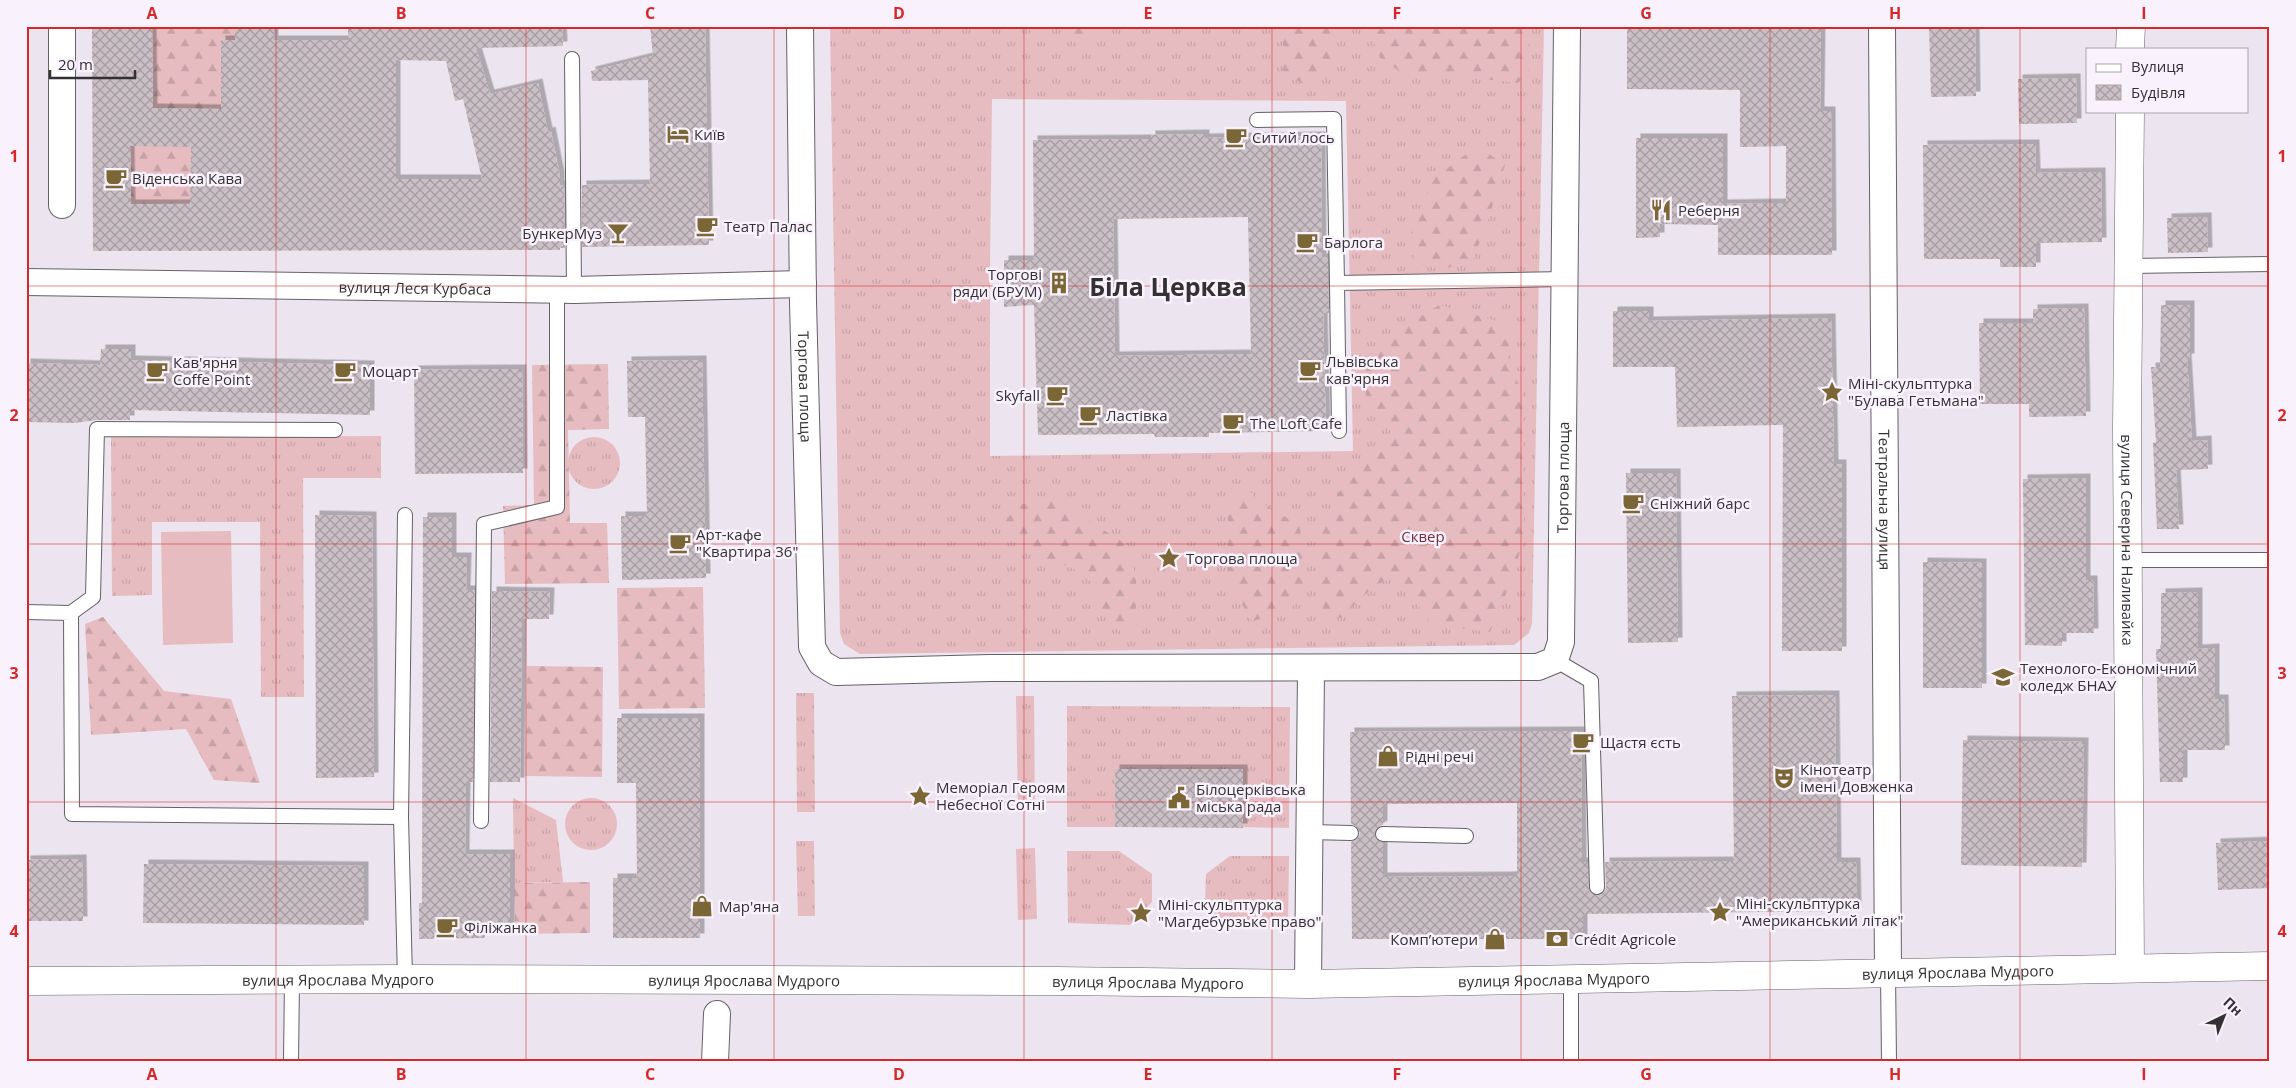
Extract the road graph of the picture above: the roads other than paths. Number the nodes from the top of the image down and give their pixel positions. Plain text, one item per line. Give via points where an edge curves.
1 (62, 26) edge
2 (800, 26) edge
3 (1567, 26) edge
4 (1882, 26) edge
5 (2131, 26) edge
6 (2130, 48) edge
7 (572, 58) dead end
8 (2130, 112) edge
9 (1257, 120) dead end
10 (62, 205) dead end
11 (2270, 264) edge
12 (2128, 266) junction
13 (1565, 279) junction
14 (26, 282) edge
15 (1337, 283) junction
16 (804, 284) junction
17 (565, 290) junction
18 (335, 430) dead end
19 (1339, 431) dead end
20 (405, 515) dead end
21 (2128, 560) junction
22 (2270, 560) edge
23 (26, 612) edge
24 (71, 613) junction
25 (1555, 660) junction
26 (1311, 669) junction
27 (401, 817) junction
28 (481, 821) dead end
29 (1310, 832) junction
30 (1351, 833) dead end
31 (1383, 834) dead end
32 (1466, 836) dead end
33 (1597, 887) dead end
34 (2270, 966) edge
35 (2130, 968) junction
36 (1888, 972) junction
37 (292, 979) junction
38 (405, 979) junction
39 (1570, 979) junction
40 (26, 981) edge
41 (1308, 984) junction
42 (717, 1014) dead end
43 (291, 1062) edge
44 (715, 1062) edge
45 (1571, 1062) edge
46 (1889, 1062) edge

1 - 10 street
2 - 16 street, Торгова площа
3 - 13 street, Торгова площа
4 - 36 street, Театральна вулиця
5 - 6 main road
7 - 17 lane
8 - 12 main road, вулиця Северина Наливайка
9 - 15 lane via 1334,119
11 - 12 lane
12 - 21 main road, вулиця Северина Наливайка
13 - 15 lane
13 - 25 street, Торгова площа via 1561,642
14 - 17 street, вулиця Леся Курбаса
15 - 19 lane
16 - 17 street, вулиця Леся Курбаса
16 - 26 street, Торгова площа via 812,646 821,663 836,672 990,668
17 - 28 lane via 557,507 484,524
18 - 24 lane via 97,429 93,597
20 - 27 lane
21 - 22 lane
21 - 35 main road, вулиця Северина Наливайка
23 - 24 lane
24 - 27 lane via 72,814
25 - 26 street, Торгова площа via 1538,668
25 - 33 lane via 1592,681
26 - 29 street
27 - 38 lane
29 - 30 lane
29 - 41 street
31 - 32 lane
34 - 35 main road, вулиця Ярослава Мудрого
35 - 36 main road, вулиця Ярослава Мудрого
36 - 39 main road, вулиця Ярослава Мудрого
36 - 46 lane
37 - 38 main road, вулиця Ярослава Мудрого
37 - 40 main road, вулиця Ярослава Мудрого
37 - 43 lane
38 - 41 main road, вулиця Ярослава Мудрого
39 - 41 main road, вулиця Ярослава Мудрого
39 - 45 lane
42 - 44 street

